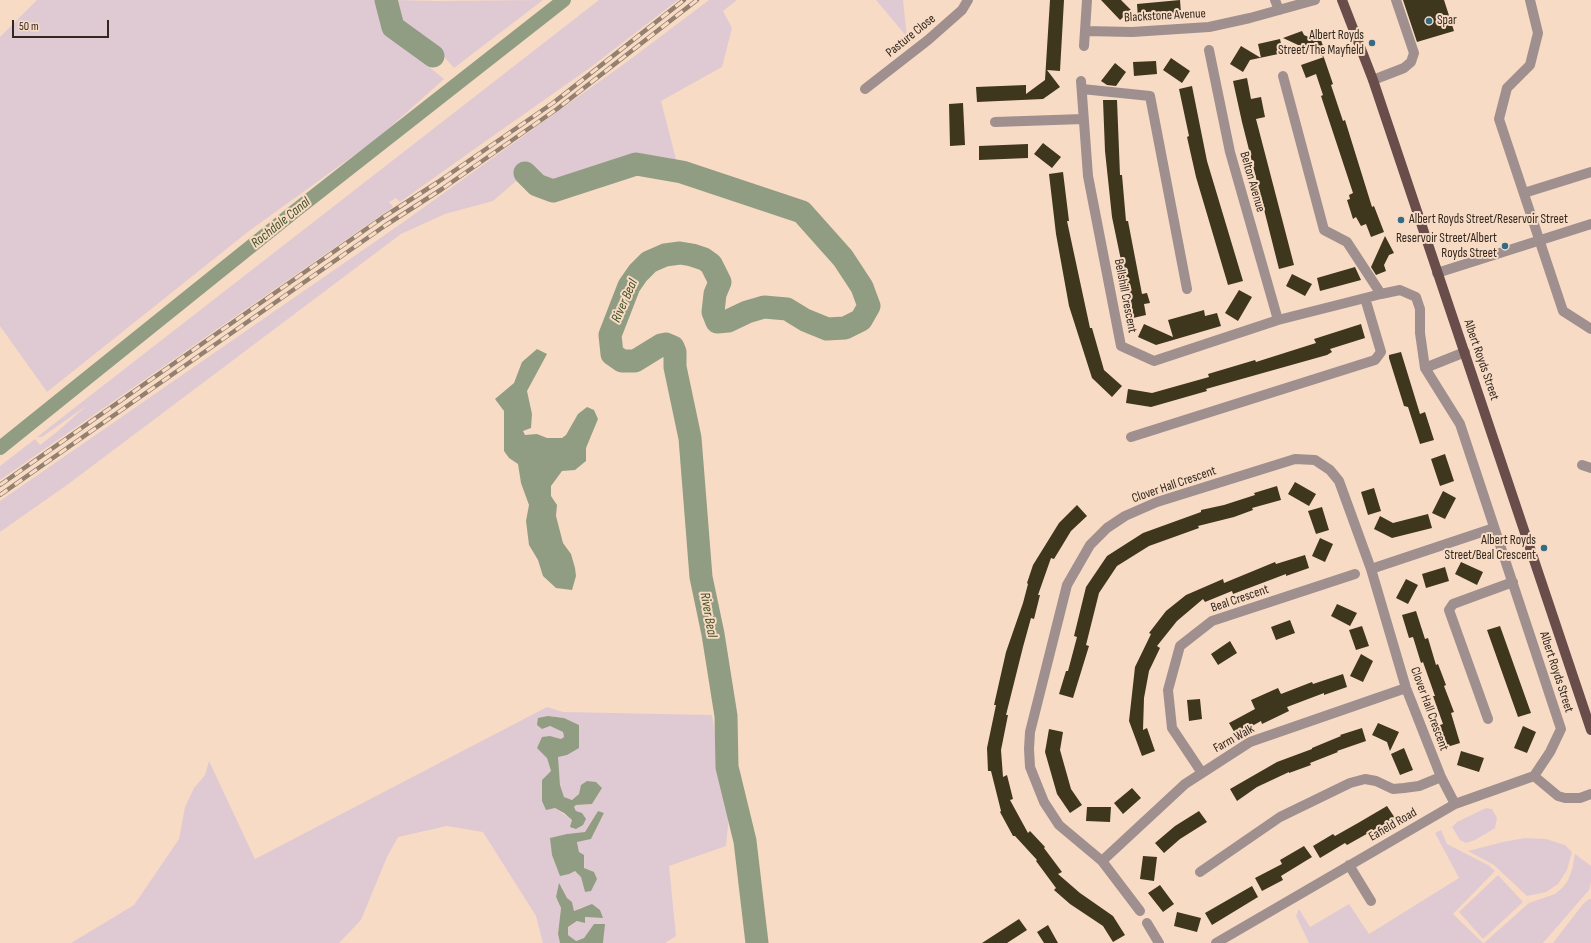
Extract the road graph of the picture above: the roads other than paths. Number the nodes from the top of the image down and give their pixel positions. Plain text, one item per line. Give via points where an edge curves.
1 (968, 0) edge
2 (1087, 0) edge
3 (1275, 0) edge
4 (1315, 0) edge
5 (1342, 0) edge
6 (1396, 0) edge
7 (1530, 0) edge
8 (1279, 10) junction
9 (1085, 31) junction
10 (1084, 46) dead end
11 (1209, 50) dead end
12 (1283, 76) dead end
13 (1373, 80) junction
14 (865, 89) dead end
15 (1083, 119) junction
16 (995, 122) dead end
17 (1591, 172) edge
18 (1524, 193) junction
19 (1591, 224) edge
20 (1540, 240) junction
21 (1438, 273) junction
22 (1188, 289) dead end
23 (1400, 290) joint
24 (1381, 294) junction
25 (1364, 298) junction
26 (1278, 320) junction
27 (1591, 329) edge
28 (1465, 352) junction
29 (1424, 368) junction
30 (1131, 437) dead end
31 (1494, 528) junction
32 (1371, 569) junction
33 (1355, 574) dead end
34 (1513, 582) junction
35 (1406, 688) junction
36 (1488, 719) dead end
37 (1591, 730) edge
38 (1202, 773) junction
39 (1534, 776) junction
40 (1441, 777) junction
41 (1591, 794) edge
42 (1455, 804) junction
43 (1102, 861) junction
44 (1349, 865) junction
45 (1200, 872) dead end
46 (1371, 901) dead end
47 (1140, 911) dead end
48 (1147, 923) dead end
49 (1159, 943) edge
50 (1216, 943) edge

1 - 14 street, Pasture Close via 962,10 928,40
2 - 9 street
3 - 8 street
4 - 8 street, Blackstone Avenue
5 - 13 main road, Albert Royds Street
6 - 13 street via 1414,53 1411,62 1404,68
7 - 18 street via 1538,33 1530,65 1507,88 1499,119
8 - 9 street, Blackstone Avenue via 1207,27 1132,32
9 - 10 street
11 - 26 street, Belton Avenue via 1230,152
12 - 24 street via 1324,230 1348,242
13 - 21 main road, Albert Royds Street
15 - 16 street
15 - 22 street, Bellshill Crescent via 1082,85 1150,96
15 - 26 street, Bellshill Crescent via 1088,176 1121,346 1154,361
17 - 18 street
18 - 20 street
19 - 20 street
20 - 21 street
20 - 27 street via 1563,310
21 - 28 main road, Albert Royds Street
23 - 24 street, Bellshill Crescent
23 - 29 street, Albert Royds Street via 1416,297 1419,302
24 - 25 street, Bellshill Crescent
25 - 26 street, Bellshill Crescent
25 - 30 street via 1381,352 1375,360
28 - 29 street
28 - 37 main road, Albert Royds Street
29 - 31 street, Albert Royds Street via 1460,424
31 - 32 street
31 - 34 street, Albert Royds Street
32 - 35 street, Clover Hall Crescent
32 - 43 street, Clover Hall Crescent via 1339,482 1330,470 1315,460 1305,459 1295,459 1157,502 1125,516 1107,528 1090,545 1067,585 1030,732 1029,749 1030,767 1044,802 1059,825
33 - 38 street, Beal Crescent via 1212,621 1180,646 1168,690 1172,728
34 - 36 street via 1453,604 1449,610
34 - 39 street, Albert Royds Street via 1561,729
35 - 38 street, Farm Walk via 1250,742
35 - 40 street, Clover Hall Crescent
38 - 43 street, Farm Walk via 1185,784
39 - 41 street via 1558,796 1580,798
39 - 42 street, Eafield Road
40 - 42 street, Clover Hall Crescent
40 - 45 street via 1419,786 1393,789 1365,779 1350,783 1280,817
42 - 44 street, Eafield Road
43 - 47 street, Clover Hall Crescent
44 - 46 street
44 - 50 street, Eafield Road
48 - 49 street

